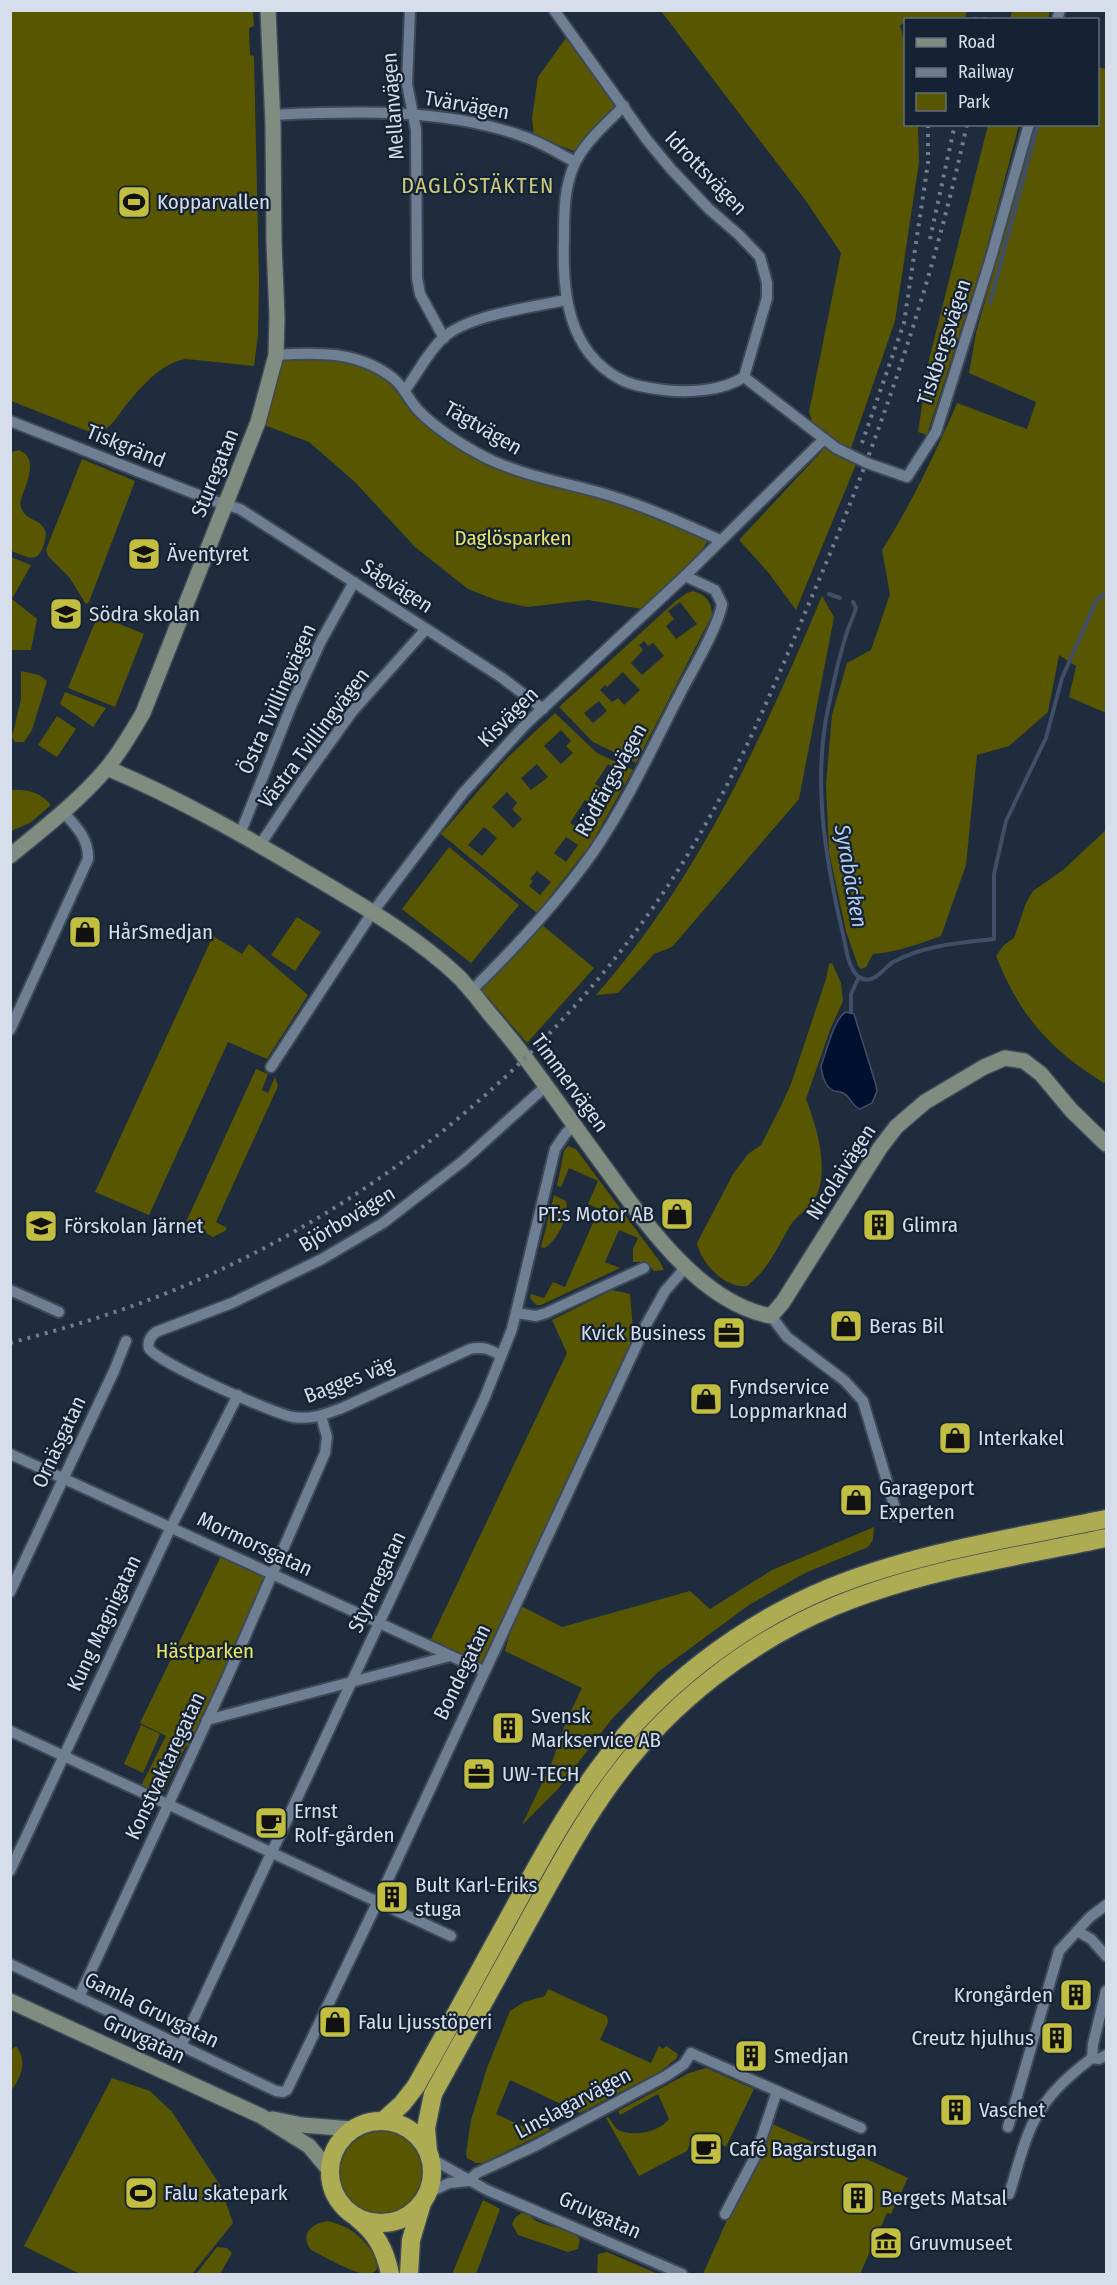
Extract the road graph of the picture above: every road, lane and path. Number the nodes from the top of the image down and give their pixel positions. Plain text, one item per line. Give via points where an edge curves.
1 (267, 10) edge
2 (410, 10) edge
3 (554, 10) edge
4 (624, 106) junction
5 (273, 115) junction
6 (412, 115) junction
7 (1028, 126) edge
8 (575, 162) junction
9 (566, 300) junction
10 (444, 338) junction
11 (276, 355) junction
12 (744, 377) junction
13 (405, 390) junction
14 (11, 422) edge
15 (824, 439) junction
16 (225, 503) junction
17 (720, 540) junction
18 (685, 576) junction
19 (354, 582) junction
20 (426, 629) junction
21 (543, 709) junction
22 (107, 768) junction
23 (63, 813) junction
24 (240, 834) junction
25 (260, 845) junction
26 (10, 856) edge
27 (372, 913) junction
28 (471, 991) junction
29 (10, 1030) edge
30 (271, 1067) dead end
31 (546, 1086) junction
32 (575, 1126) junction
33 (1107, 1144) edge
34 (686, 1267) junction
35 (644, 1268) dead end
36 (10, 1290) edge
37 (59, 1312) dead end
38 (516, 1313) junction
39 (771, 1316) junction
40 (126, 1341) dead end
41 (149, 1346) joint
42 (501, 1356) junction
43 (238, 1395) junction
44 (321, 1416) junction
45 (10, 1454) edge
46 (63, 1478) junction
47 (897, 1515) dead end
48 (1107, 1519) edge
49 (171, 1527) junction
50 (1107, 1538) edge
51 (273, 1573) junction
52 (10, 1592) edge
53 (379, 1623) junction
54 (450, 1656) junction
55 (484, 1671) junction
56 (352, 1680) junction
57 (207, 1720) junction
58 (10, 1731) edge
59 (63, 1755) junction
60 (168, 1804) junction
61 (272, 1854) junction
62 (10, 1871) edge
63 (378, 1901) junction
64 (1107, 1905) edge
65 (1090, 1917) junction
66 (1107, 1917) edge
67 (1077, 1931) junction
68 (452, 1936) dead end
69 (1107, 1956) edge
70 (10, 1964) edge
71 (1107, 1991) edge
72 (79, 1997) junction
73 (10, 2001) edge
74 (182, 2046) junction
75 (1107, 2055) edge
76 (1092, 2058) junction
77 (276, 2091) joint
78 (777, 2091) junction
79 (261, 2116) junction
80 (383, 2121) junction
81 (1008, 2127) dead end
82 (861, 2128) dead end
83 (352, 2129) junction
84 (429, 2154) junction
85 (330, 2171) junction
86 (468, 2181) junction
87 (1009, 2194) dead end
88 (426, 2196) junction
89 (725, 2214) dead end
90 (356, 2217) junction
91 (390, 2274) edge
92 (409, 2274) edge
93 (682, 2274) edge

1 - 5 street, Sturegatan
2 - 6 street, Mellanvägen via 407,84
3 - 4 street, Idrottsvägen
4 - 8 street via 591,139
4 - 12 street, Idrottsvägen via 671,169 760,256 767,298
5 - 6 street, Tvärvägen
5 - 11 street, Sturegatan
6 - 8 street, Tvärvägen via 496,128 523,136
6 - 10 street, Mellanvägen via 417,130 418,285
7 - 15 street, Tiskbergsvägen via 990,261 929,445 907,477 845,453
8 - 9 street via 564,210
9 - 10 street via 483,319
9 - 12 street via 575,328 589,352 619,378 636,385 681,392 720,386
10 - 13 street
11 - 13 street, Tägtvägen via 308,352 355,358 392,377
11 - 16 street, Sturegatan via 258,422
12 - 15 street
13 - 17 street, Tägtvägen via 437,426 491,460 540,478 633,502
14 - 16 street, Tiskgränd
15 - 17 street, Kisvägen
16 - 19 street, Sågvägen
16 - 22 street, Sturegatan via 143,713
17 - 18 street, Kisvägen
18 - 21 street, Kisvägen
18 - 28 street, Rödfärgsvägen via 715,590 722,604 696,663 616,816 594,850 521,941
19 - 20 street, Sågvägen
19 - 24 street, Östra Tvillingvägen via 292,704
20 - 21 street, Sågvägen
20 - 25 street, Västra Tvillingvägen via 352,712
21 - 27 street, Kisvägen via 463,793
22 - 23 street, Sturegatan
22 - 24 street, Timmervägen
23 - 26 street, Sturegatan
23 - 29 street via 82,835 88,859
24 - 25 street, Timmervägen
25 - 27 street, Timmervägen
27 - 28 street, Timmervägen via 444,964
27 - 30 street, Kisvägen
28 - 31 street, Timmervägen
31 - 32 street, Timmervägen
31 - 41 street, Björbovägen via 464,1161 383,1223 322,1259 232,1303 156,1332
32 - 34 street, Timmervägen via 644,1221
32 - 38 street, Styraregatan via 555,1149
33 - 39 street, Nicolaivägen via 1024,1061 1003,1059 984,1067 925,1102 896,1127
34 - 39 street, Timmervägen via 744,1309
34 - 55 street, Bondegatan via 665,1292 646,1325
35 - 38 street via 546,1313
36 - 37 street
38 - 42 street, Styraregatan
39 - 47 street via 787,1337 845,1381 863,1401
40 - 46 street, Ornäsgatan
41 - 43 street, Bagges väg via 155,1356
42 - 44 street, Bagges väg via 490,1349 470,1349
42 - 53 street, Styraregatan
43 - 44 street, Bagges väg via 291,1417
43 - 49 street, Kung Magnigatan
44 - 51 street, Konstvaktaregatan via 327,1437 325,1453
45 - 46 street, Mormorsgatan
46 - 49 street, Mormorsgatan
46 - 52 street, Ornäsgatan
48 - 80 highway via 863,1575 763,1621 691,1671 622,1739 578,1798 416,2086
49 - 51 street, Mormorsgatan
49 - 59 street, Kung Magnigatan
50 - 84 highway via 902,1583 835,1606 752,1650 686,1700 629,1759 576,1837 433,2094 426,2128
51 - 53 street, Mormorsgatan
51 - 57 street, Konstvaktaregatan
53 - 54 street, Mormorsgatan
53 - 56 street, Styraregatan
54 - 55 street, Mormorsgatan
54 - 56 street
55 - 63 street, Bondegatan
56 - 57 street
56 - 61 street, Styraregatan
57 - 60 street, Konstvaktaregatan
58 - 59 street
59 - 60 street
59 - 62 street, Kung Magnigatan
60 - 61 street
60 - 72 street, Konstvaktaregatan
61 - 63 street
61 - 74 street, Styraregatan
63 - 68 street
63 - 77 street, Bondegatan via 288,2088
64 - 65 street
65 - 66 street
65 - 67 street
67 - 69 street
67 - 81 street via 1059,1951
70 - 72 street, Gamla Gruvgatan
71 - 76 street
72 - 74 street, Gamla Gruvgatan
73 - 79 street, Gruvgatan
74 - 77 street, Gamla Gruvgatan
75 - 76 street
76 - 87 street via 1057,2088 1033,2123
78 - 82 street
78 - 86 street, Linslagarvägen via 691,2053 671,2073
78 - 89 street via 756,2155
79 - 83 street, Gruvgatan via 302,2125
79 - 85 street, Gruvgatan via 309,2146
80 - 83 highway
80 - 84 highway via 411,2130
83 - 85 highway via 338,2145
84 - 86 street, Gruvgatan
84 - 88 highway via 432,2173
85 - 90 highway via 339,2201
86 - 88 street via 449,2183
86 - 93 street, Gruvgatan
88 - 90 highway via 410,2214 393,2222 377,2223
88 - 92 highway via 411,2241
90 - 91 highway via 380,2242

